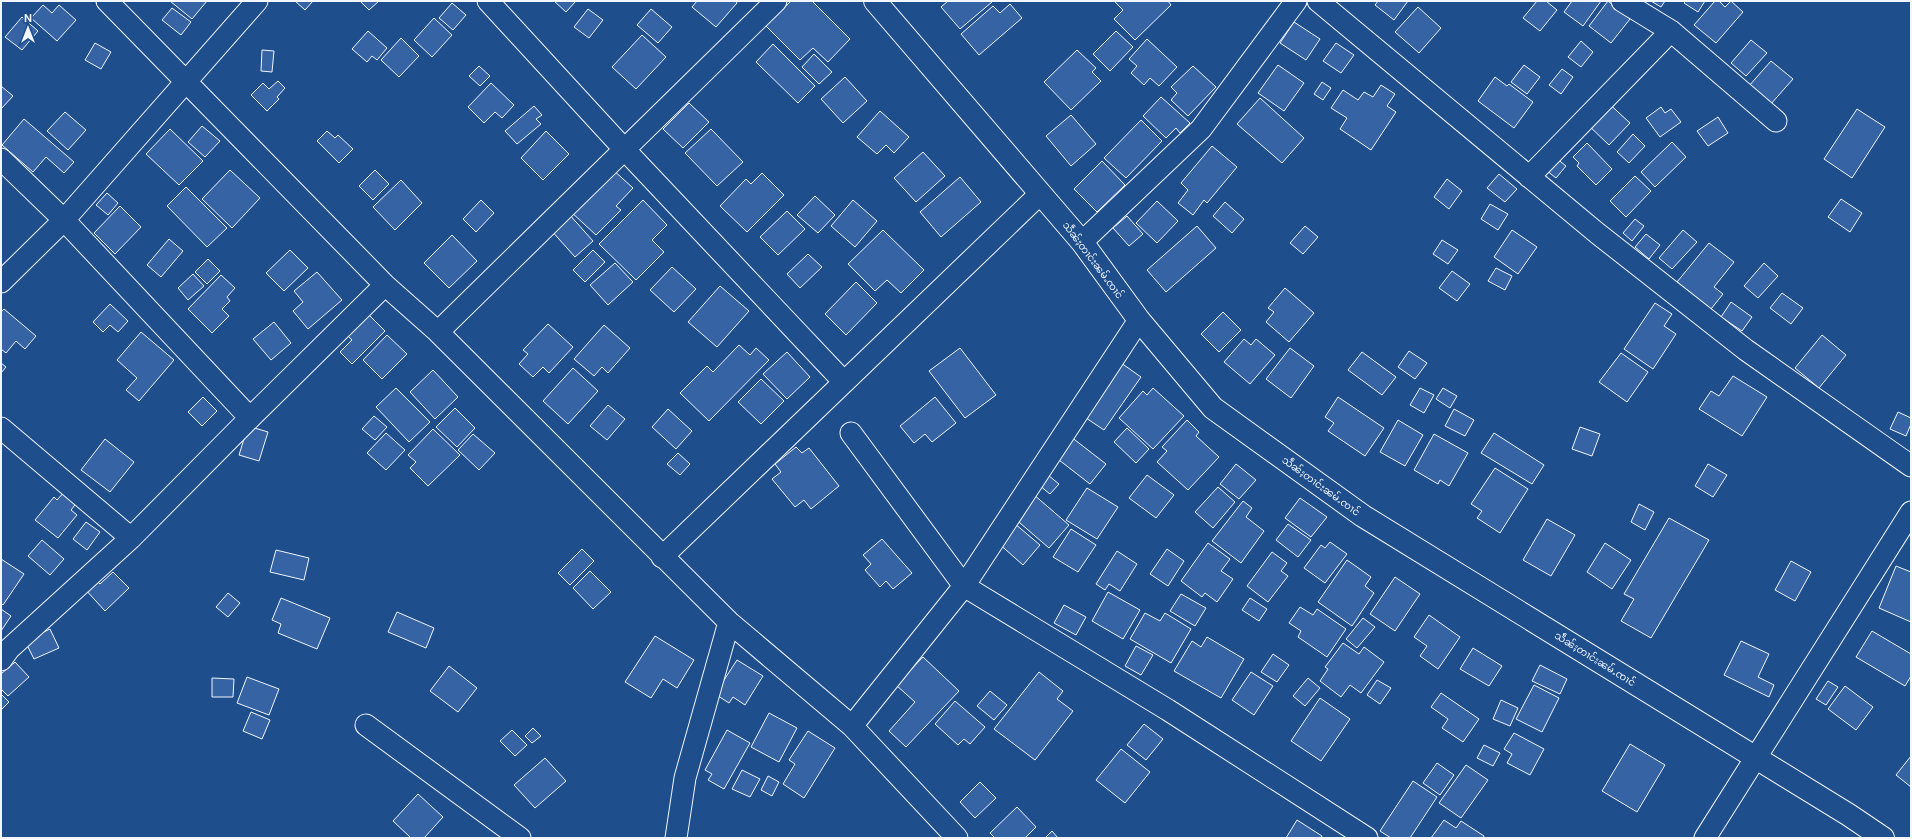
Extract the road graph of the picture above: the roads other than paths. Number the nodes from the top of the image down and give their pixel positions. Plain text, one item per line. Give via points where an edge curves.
1 (107, 1) edge
2 (257, 1) edge
3 (488, 1) edge
4 (776, 1) edge
5 (875, 1) edge
6 (1296, 1) edge
7 (1318, 1) edge
8 (1622, 1) edge
9 (1671, 31) junction
10 (185, 81) junction
11 (1776, 121) dead end
12 (625, 150) junction
13 (1, 159) edge
14 (1529, 177) junction
15 (1040, 194) junction
16 (64, 220) junction
17 (1082, 242) junction
18 (1, 282) edge
19 (385, 285) junction
20 (1138, 320) junction
21 (438, 332) junction
22 (844, 382) junction
23 (250, 418) junction
24 (1, 428) edge
25 (851, 433) dead end
26 (1911, 466) edge
27 (1911, 512) edge
28 (131, 538) junction
29 (662, 557) junction
30 (964, 586) junction
31 (729, 622) junction
32 (1, 660) edge
33 (366, 725) dead end
34 (852, 726) junction
35 (1756, 758) junction
36 (520, 838) edge
37 (676, 838) edge
38 (956, 838) edge
39 (1367, 838) edge
40 (1705, 838) edge
41 (1883, 838) edge

1 - 10 street
2 - 10 street
3 - 12 street
4 - 12 street
5 - 15 highway, သဵၼ်ႈတၢင်းၼမ်ႉၸၢင်
6 - 17 street via 1201,130
7 - 14 street
8 - 9 street
9 - 11 street
9 - 14 street
10 - 16 street
10 - 19 street
12 - 21 street
12 - 22 street
13 - 16 street
14 - 26 street via 1746,350
15 - 17 highway, သဵၼ်ႈတၢင်းၼမ်ႉၸၢင်
15 - 22 street
16 - 18 street
16 - 23 street
17 - 20 highway, သဵၼ်ႈတၢင်းၼမ်ႉၸၢင်
19 - 21 street
19 - 23 street
20 - 30 street
20 - 35 highway, သဵၼ်ႈတၢင်းၼမ်ႉၸၢင် via 1213,408 1357,512
21 - 29 street
22 - 29 street
23 - 28 street
24 - 28 street
25 - 30 street
27 - 35 street
28 - 32 street via 9,649
29 - 31 street
30 - 34 street
30 - 39 street via 1168,710
31 - 34 street
31 - 37 street via 684,778
33 - 36 street
34 - 38 street
35 - 40 street
35 - 41 highway, သဵၼ်ႈတၢင်းၼမ်ႉၸၢင်

